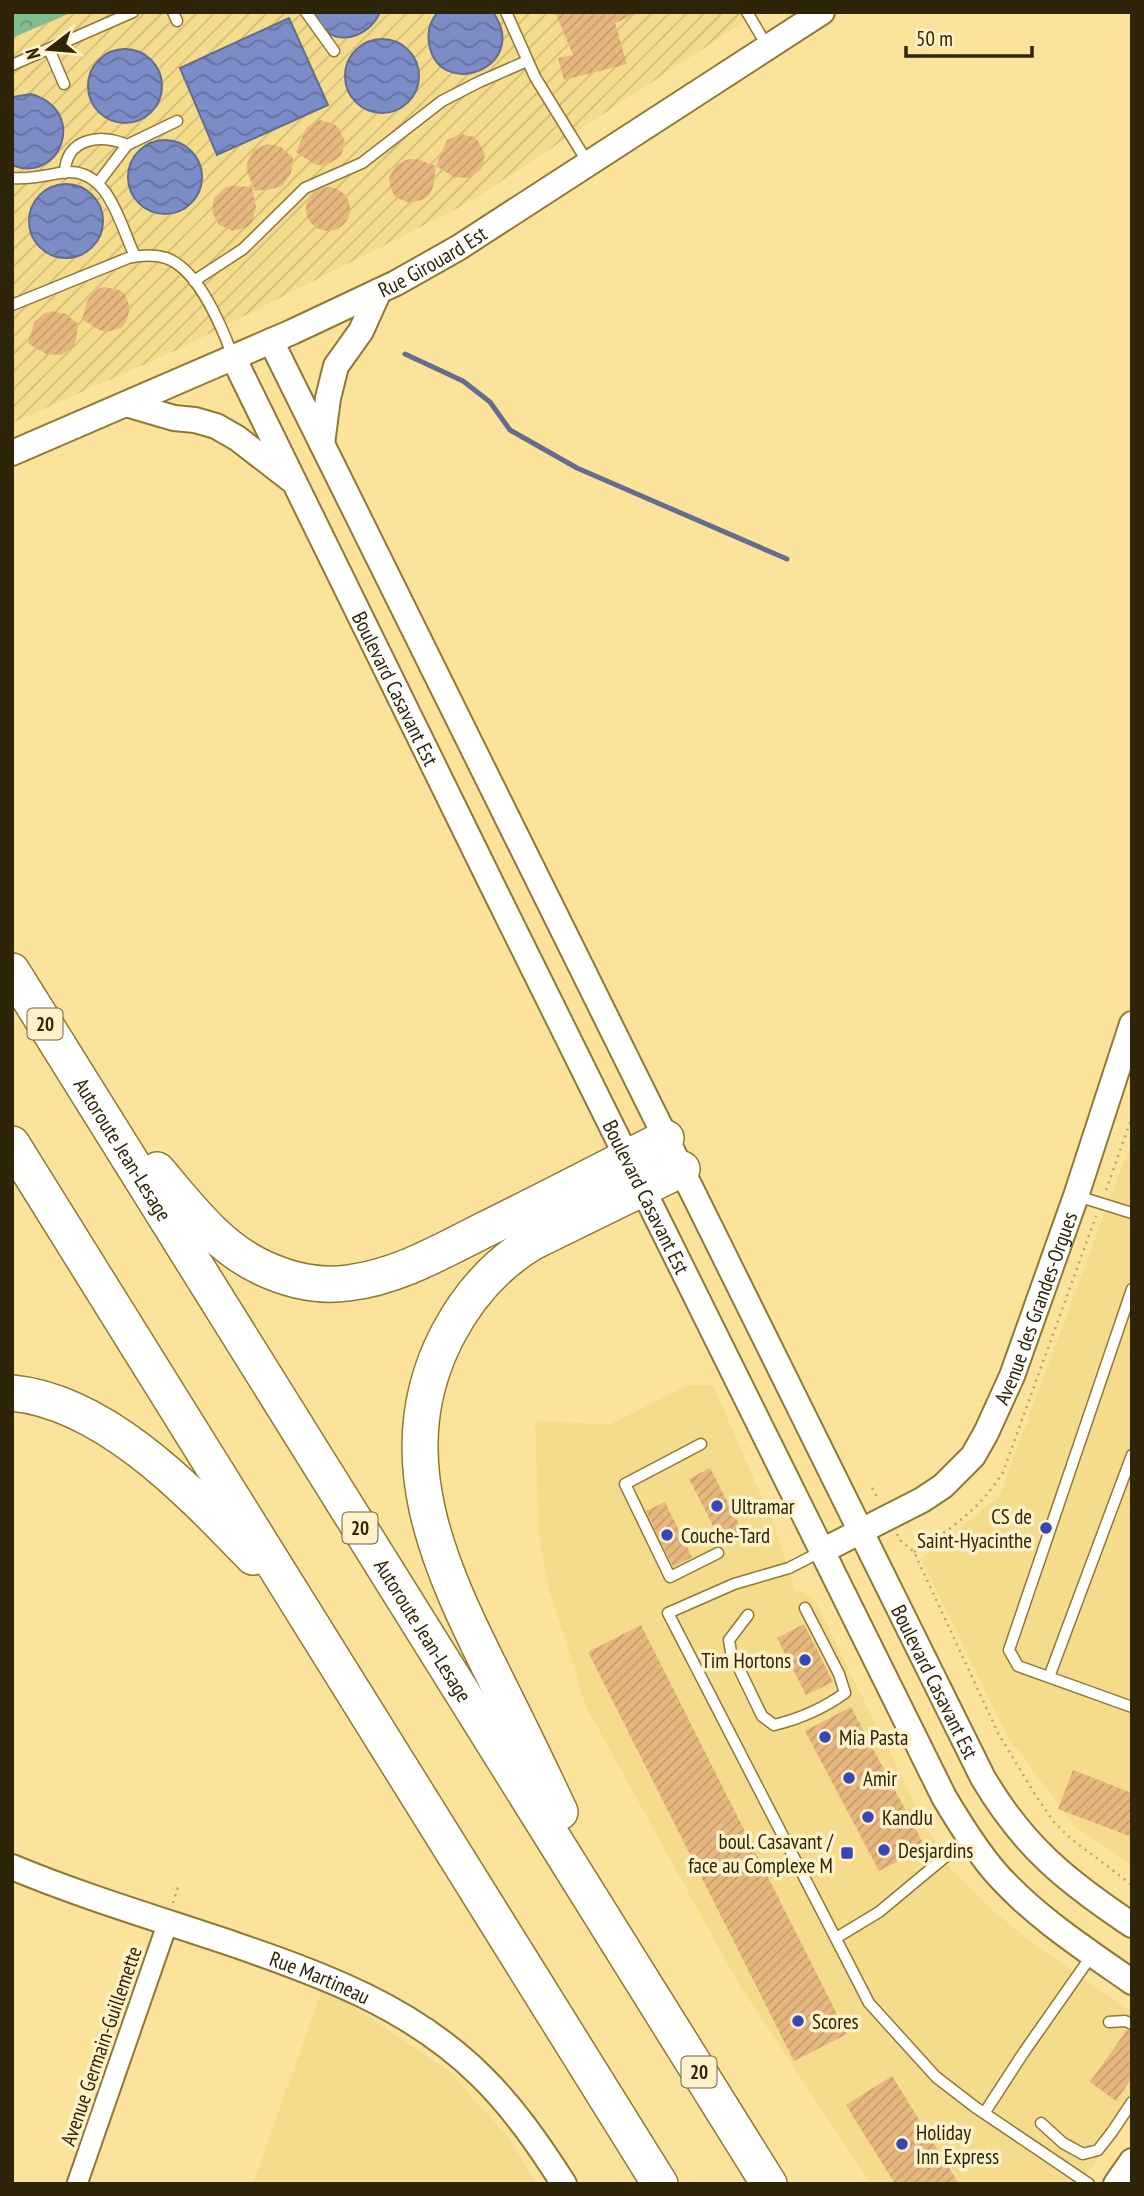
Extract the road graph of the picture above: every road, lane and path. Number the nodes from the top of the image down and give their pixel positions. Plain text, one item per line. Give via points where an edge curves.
1 (133, 12) edge
2 (306, 12) edge
3 (506, 12) edge
4 (747, 12) edge
5 (822, 12) edge
6 (767, 46) junction
7 (49, 49) junction
8 (334, 51) dead end
9 (527, 61) junction
10 (12, 65) edge
11 (64, 84) dead end
12 (177, 121) dead end
13 (127, 145) junction
14 (589, 163) junction
15 (65, 173) junction
16 (12, 178) edge
17 (98, 183) junction
18 (135, 256) junction
19 (194, 281) junction
20 (379, 291) junction
21 (12, 304) edge
22 (271, 341) junction
23 (233, 357) junction
24 (125, 404) junction
25 (322, 444) junction
26 (12, 453) edge
27 (293, 482) junction
28 (12, 971) edge
29 (1132, 1024) edge
30 (79, 1077) junction
31 (666, 1138) junction
32 (12, 1144) edge
33 (627, 1158) junction
34 (682, 1169) junction
35 (642, 1189) junction
36 (1076, 1196) junction
37 (1132, 1213) edge
38 (1132, 1289) edge
39 (12, 1393) edge
40 (701, 1444) dead end
41 (1132, 1455) edge
42 (861, 1531) junction
43 (900, 1540) dead end
44 (822, 1551) junction
45 (718, 1553) dead end
46 (301, 1608) junction
47 (805, 1608) dead end
48 (748, 1615) dead end
49 (1048, 1677) junction
50 (1132, 1707) edge
51 (968, 1837) junction
52 (12, 1867) edge
53 (179, 1883) dead end
54 (1132, 1885) edge
55 (171, 1913) junction
56 (1132, 1925) edge
57 (836, 1938) junction
58 (1093, 1955) junction
59 (640, 1979) junction
60 (1132, 1982) edge
61 (1109, 2022) dead end
62 (1132, 2024) edge
63 (1132, 2102) edge
64 (985, 2112) junction
65 (1041, 2123) dead end
66 (1132, 2161) edge
67 (77, 2184) edge
68 (564, 2184) edge
69 (660, 2184) edge
70 (769, 2184) edge
71 (1089, 2184) edge
72 (1116, 2184) edge

1 - 7 lane
2 - 8 lane
3 - 9 lane
4 - 6 lane
5 - 6 street, Rue Girouard Est
6 - 14 street, Rue Girouard Est
7 - 10 lane
7 - 11 lane
9 - 14 lane
9 - 19 lane via 442,101 362,163 305,188 243,249
12 - 13 lane
13 - 15 lane via 100,138 84,143 69,156
13 - 17 lane
14 - 20 street, Rue Girouard Est via 450,253
15 - 16 lane
15 - 17 lane via 85,174
17 - 18 lane
18 - 19 lane via 171,260
18 - 21 lane
19 - 23 lane
20 - 22 street, Rue Girouard Est
20 - 25 street via 361,331 337,366
22 - 23 street, Rue Girouard Est
22 - 25 street, Boulevard Casavant Est
23 - 24 street, Rue Girouard Est
23 - 27 street, Boulevard Casavant Est
24 - 26 street, Rue Girouard Est
24 - 27 street via 222,429
25 - 31 street, Boulevard Casavant Est
27 - 33 street, Boulevard Casavant Est
28 - 30 highway, Autoroute Jean-Lesage / 20
29 - 36 street, Avenue des Grandes-Orgues
30 - 33 highway via 220,1240 262,1268 313,1283 355,1282 397,1271
30 - 59 highway, Autoroute Jean-Lesage / 20
31 - 33 highway
31 - 34 street, Boulevard Casavant Est
32 - 46 highway
33 - 35 street, Boulevard Casavant Est
34 - 35 highway
34 - 42 street, Boulevard Casavant Est
35 - 44 street, Boulevard Casavant Est
35 - 59 highway via 533,1242 487,1279 458,1315 438,1355 425,1396 419,1441 426,1509 450,1582
36 - 37 lane
36 - 42 street, Avenue des Grandes-Orgues via 1012,1376 973,1456 943,1486
38 - 49 lane via 1009,1650 1017,1666
39 - 46 highway via 70,1409 141,1453 198,1501
40 - 45 lane via 625,1484 670,1577
41 - 49 lane
42 - 44 street, Avenue des Grandes-Orgues
42 - 56 street, Boulevard Casavant Est via 994,1797 1045,1859
43 - 54 path, Boulevard Casavant Est via 914,1552 998,1734 1035,1796 1070,1838
44 - 51 street, Boulevard Casavant Est via 924,1759
44 - 57 lane via 668,1613
46 - 69 highway
47 - 48 lane via 845,1693 802,1716 774,1724 762,1716 731,1652 729,1640
49 - 50 lane
51 - 57 lane via 879,1912
51 - 58 street, Boulevard Casavant Est via 1017,1895
52 - 55 street, Rue Martineau
53 - 55 path
55 - 67 street, Avenue Germain-Guillemette
55 - 68 street, Rue Martineau via 323,1976 419,2026 501,2097
57 - 64 lane via 869,2003 936,2077
58 - 60 street, Boulevard Casavant Est
58 - 64 lane
59 - 70 highway, Autoroute Jean-Lesage / 20
61 - 62 lane
63 - 65 lane via 1098,2150 1083,2154
64 - 71 lane
66 - 72 street

